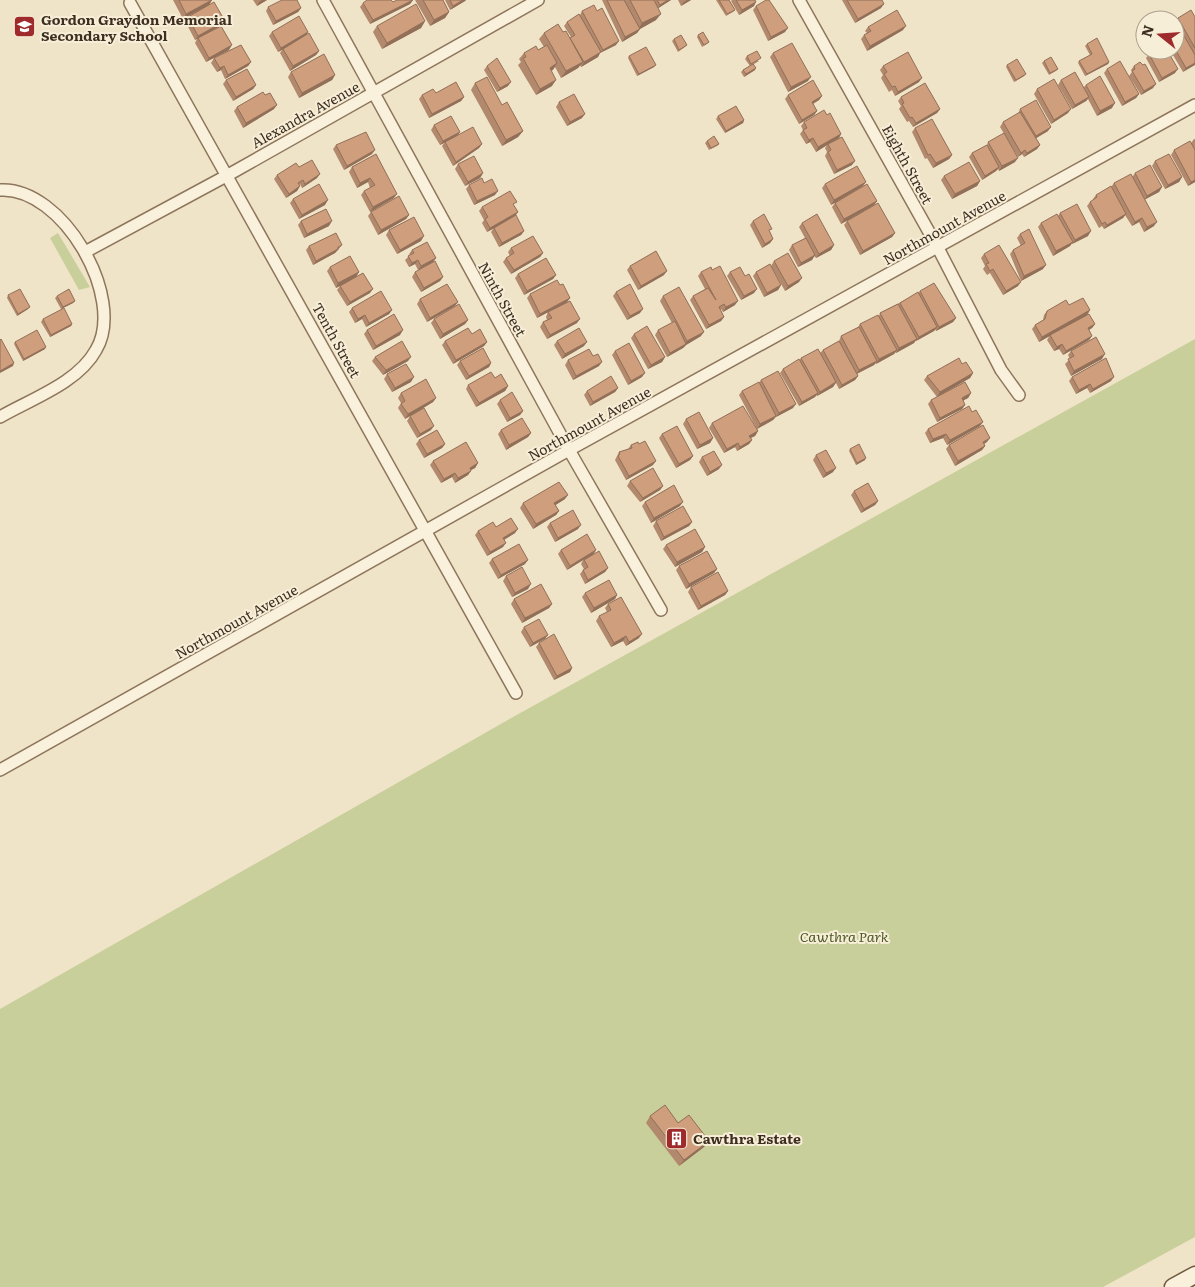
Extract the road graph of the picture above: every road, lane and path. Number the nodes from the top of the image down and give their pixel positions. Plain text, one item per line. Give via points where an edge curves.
1 (323, 0) edge
2 (538, 0) edge
3 (799, 0) edge
4 (130, 2) dead end
5 (373, 93) junction
6 (1195, 105) edge
7 (228, 175) junction
8 (0, 190) edge
9 (938, 248) junction
10 (85, 252) junction
11 (1019, 394) dead end
12 (0, 417) edge
13 (569, 450) junction
14 (426, 532) junction
15 (660, 610) dead end
16 (516, 693) dead end
17 (0, 770) edge
18 (1195, 1275) edge
19 (1173, 1287) edge

1 - 5 street, Ninth Street
2 - 5 street, Alexandra Avenue
3 - 9 street, Eighth Street
4 - 7 street, Tenth Street
5 - 7 street, Alexandra Avenue
5 - 13 street, Ninth Street
6 - 9 street, Northmount Avenue
7 - 10 street, Alexandra Avenue
7 - 14 street, Tenth Street
8 - 10 street via 32,196 49,208
9 - 11 street, Eighth Street via 1001,370
9 - 13 street, Northmount Avenue
10 - 12 street via 104,302 103,333 97,349 76,373
13 - 14 street, Northmount Avenue
13 - 15 street, Ninth Street
14 - 16 street, Tenth Street
14 - 17 street, Northmount Avenue
18 - 19 main road

